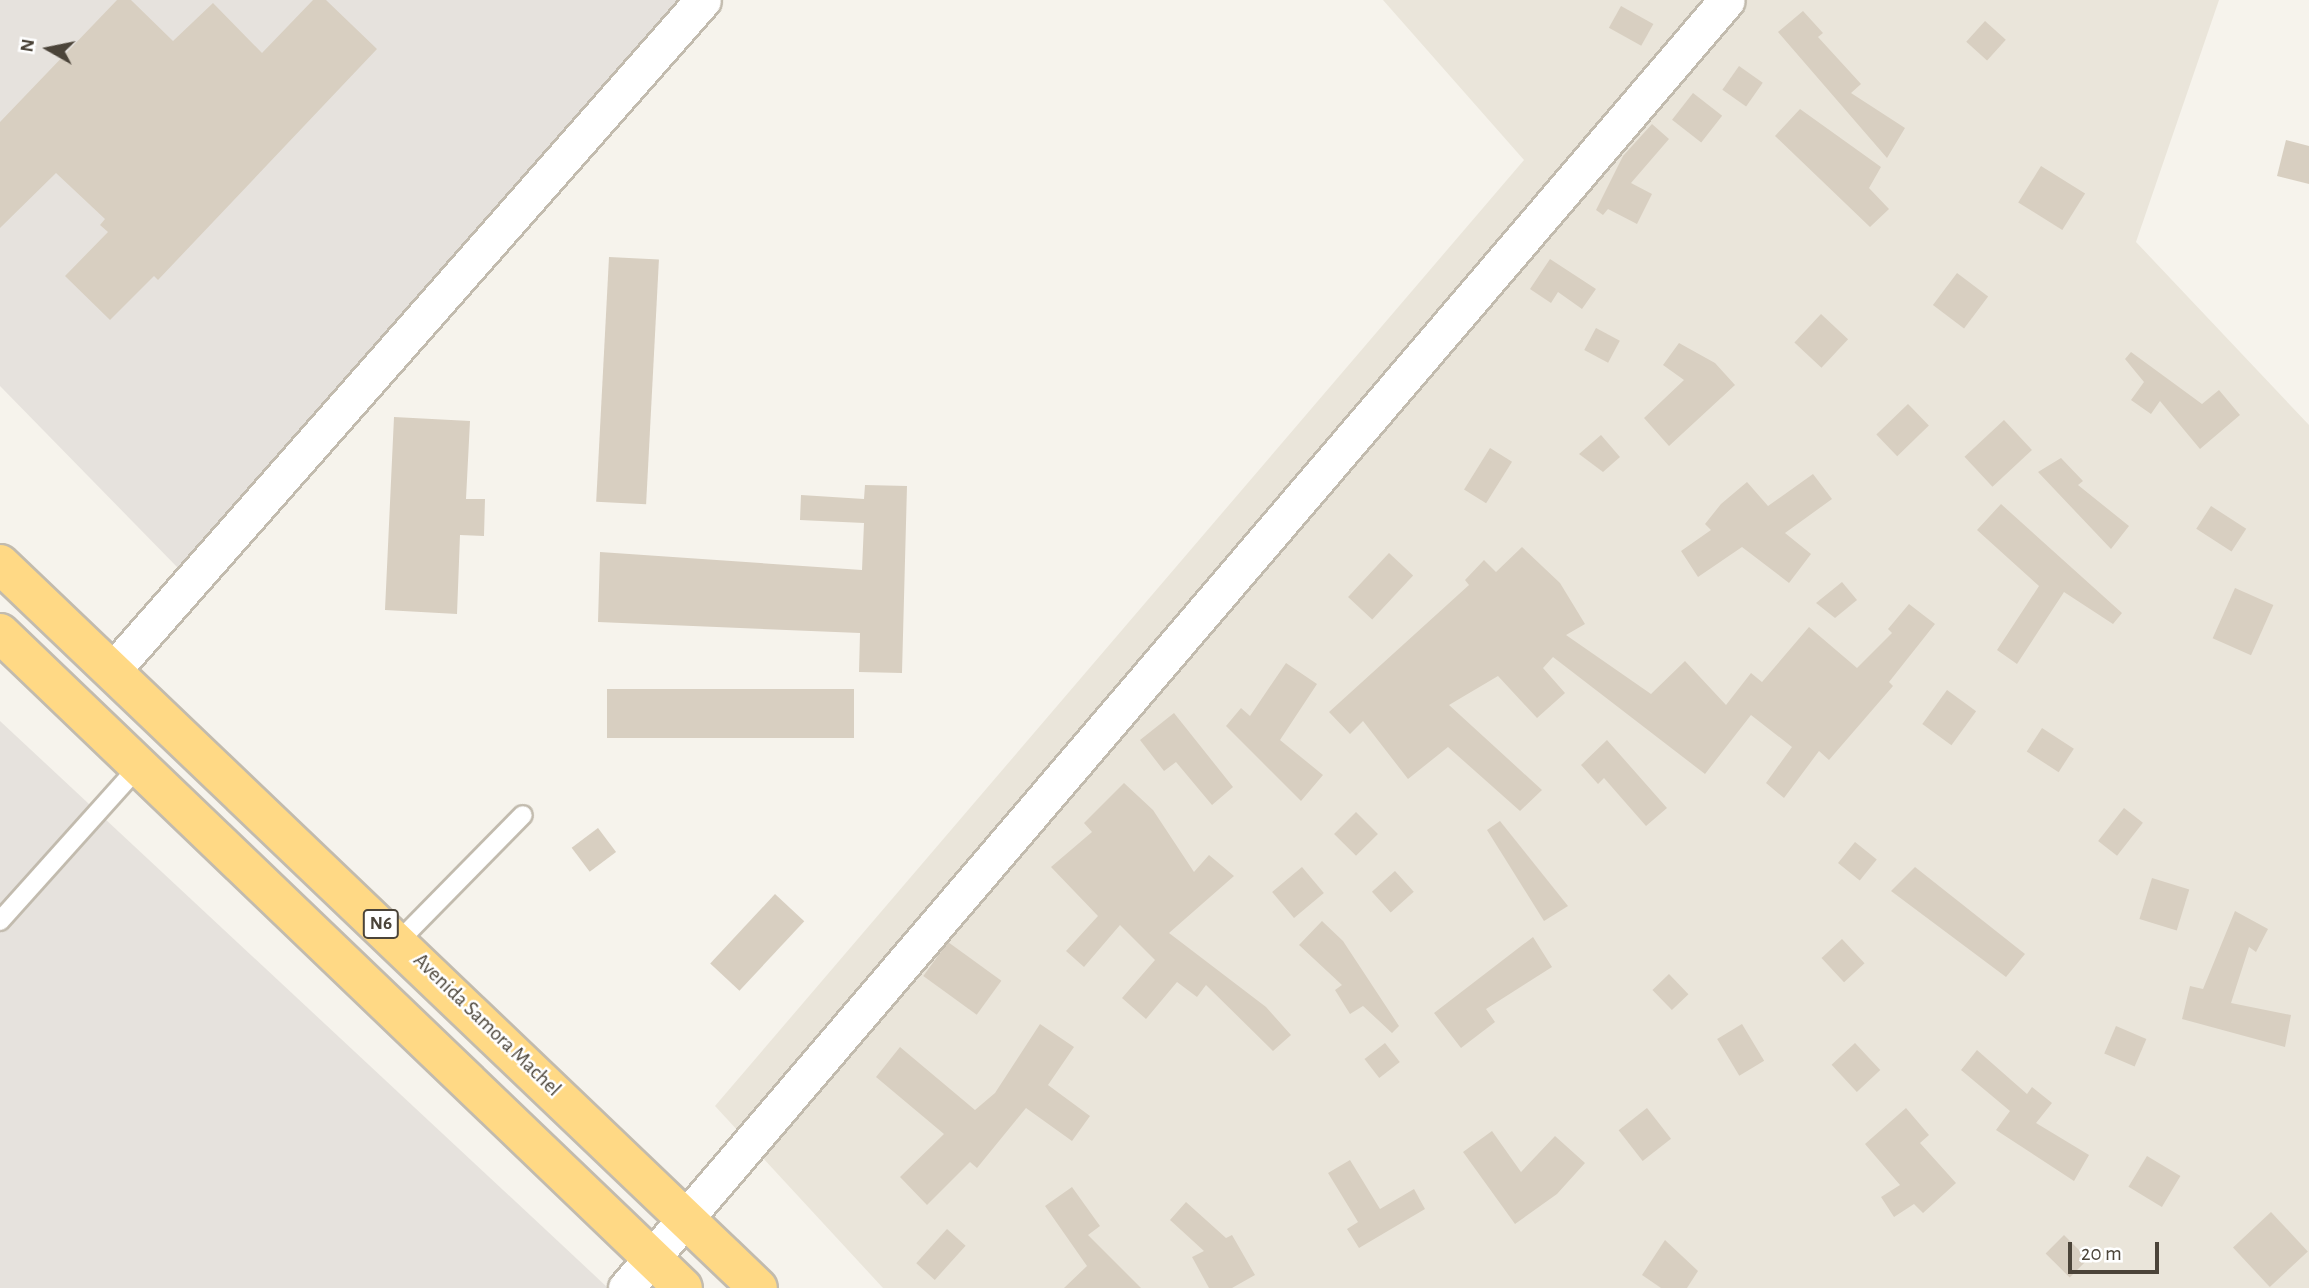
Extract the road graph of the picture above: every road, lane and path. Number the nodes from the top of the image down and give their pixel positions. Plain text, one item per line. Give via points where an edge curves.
1 (703, 0) edge
2 (1727, 0) edge
3 (0, 564) edge
4 (0, 634) edge
5 (112, 671) junction
6 (139, 766) junction
7 (523, 815) dead end
8 (0, 921) edge
9 (400, 940) junction
10 (682, 1216) junction
11 (650, 1256) junction
12 (626, 1288) edge
13 (683, 1288) edge
14 (758, 1288) edge

1 - 5 street
2 - 10 street
3 - 5 highway, Avenida Samora Machel / N6
4 - 6 highway, N6
5 - 9 highway, Avenida Samora Machel / N6
6 - 8 lane
6 - 11 highway, N6
7 - 9 lane
9 - 10 highway, Avenida Samora Machel / N6
10 - 11 street
10 - 14 highway, Avenida Samora Machel / N6
11 - 12 street
11 - 13 highway, N6

